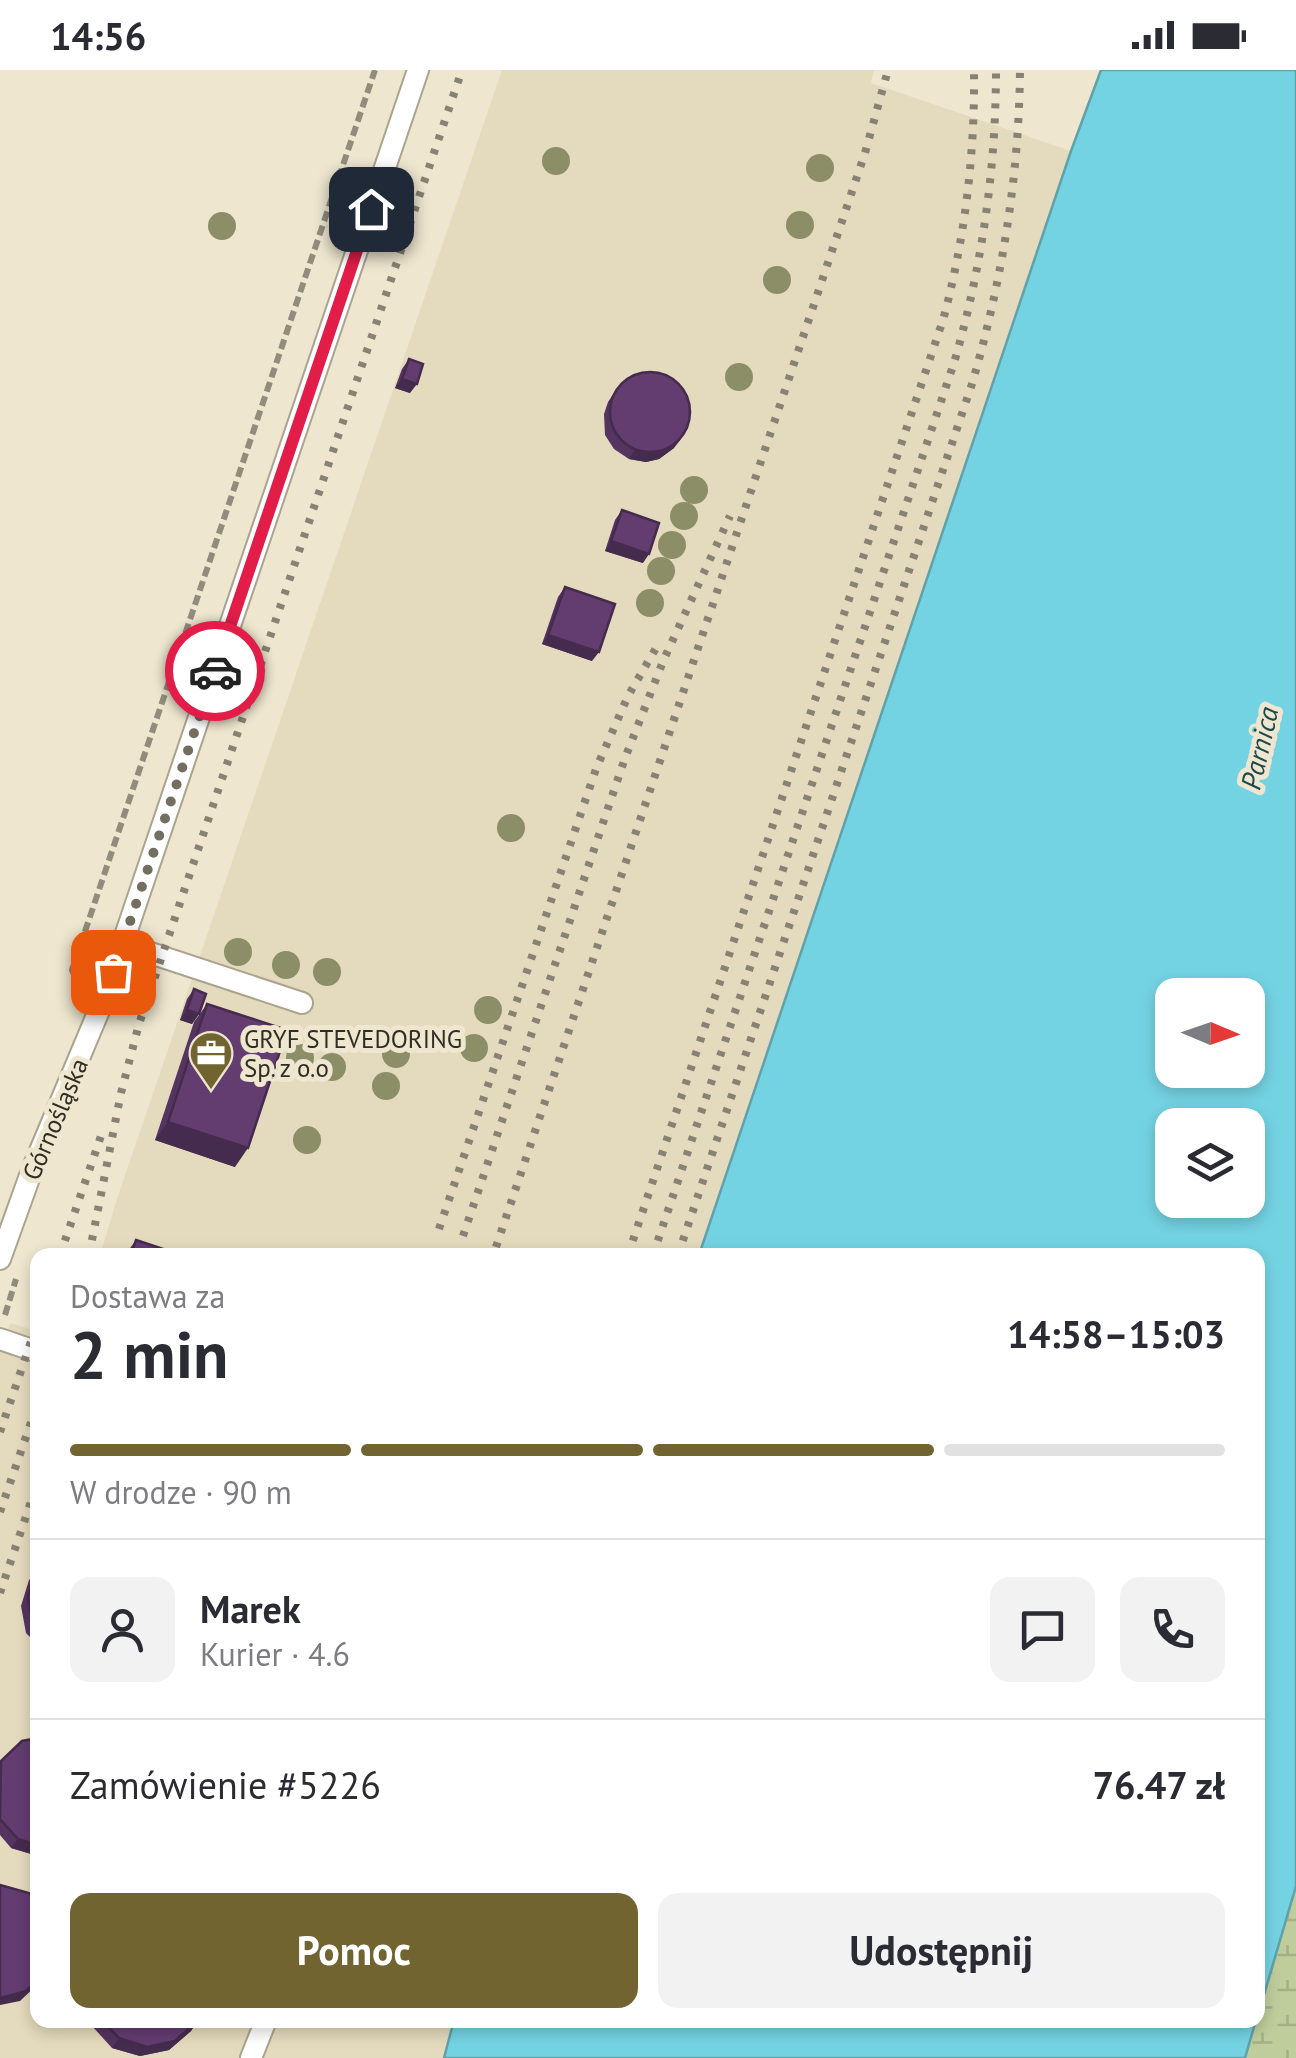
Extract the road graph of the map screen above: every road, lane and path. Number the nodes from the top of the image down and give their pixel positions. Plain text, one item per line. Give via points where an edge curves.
1 (374, 70) edge
2 (418, 70) edge
3 (122, 944) junction
4 (83, 993) dead end
5 (302, 1003) dead end
6 (0, 1259) edge
7 (0, 1339) edge
8 (30, 1349) edge
9 (263, 2028) edge
10 (251, 2058) edge

1 - 4 path via 72,970
2 - 3 lane, Górnośląska
3 - 5 lane
3 - 6 lane, Górnośląska
7 - 8 lane
9 - 10 lane

